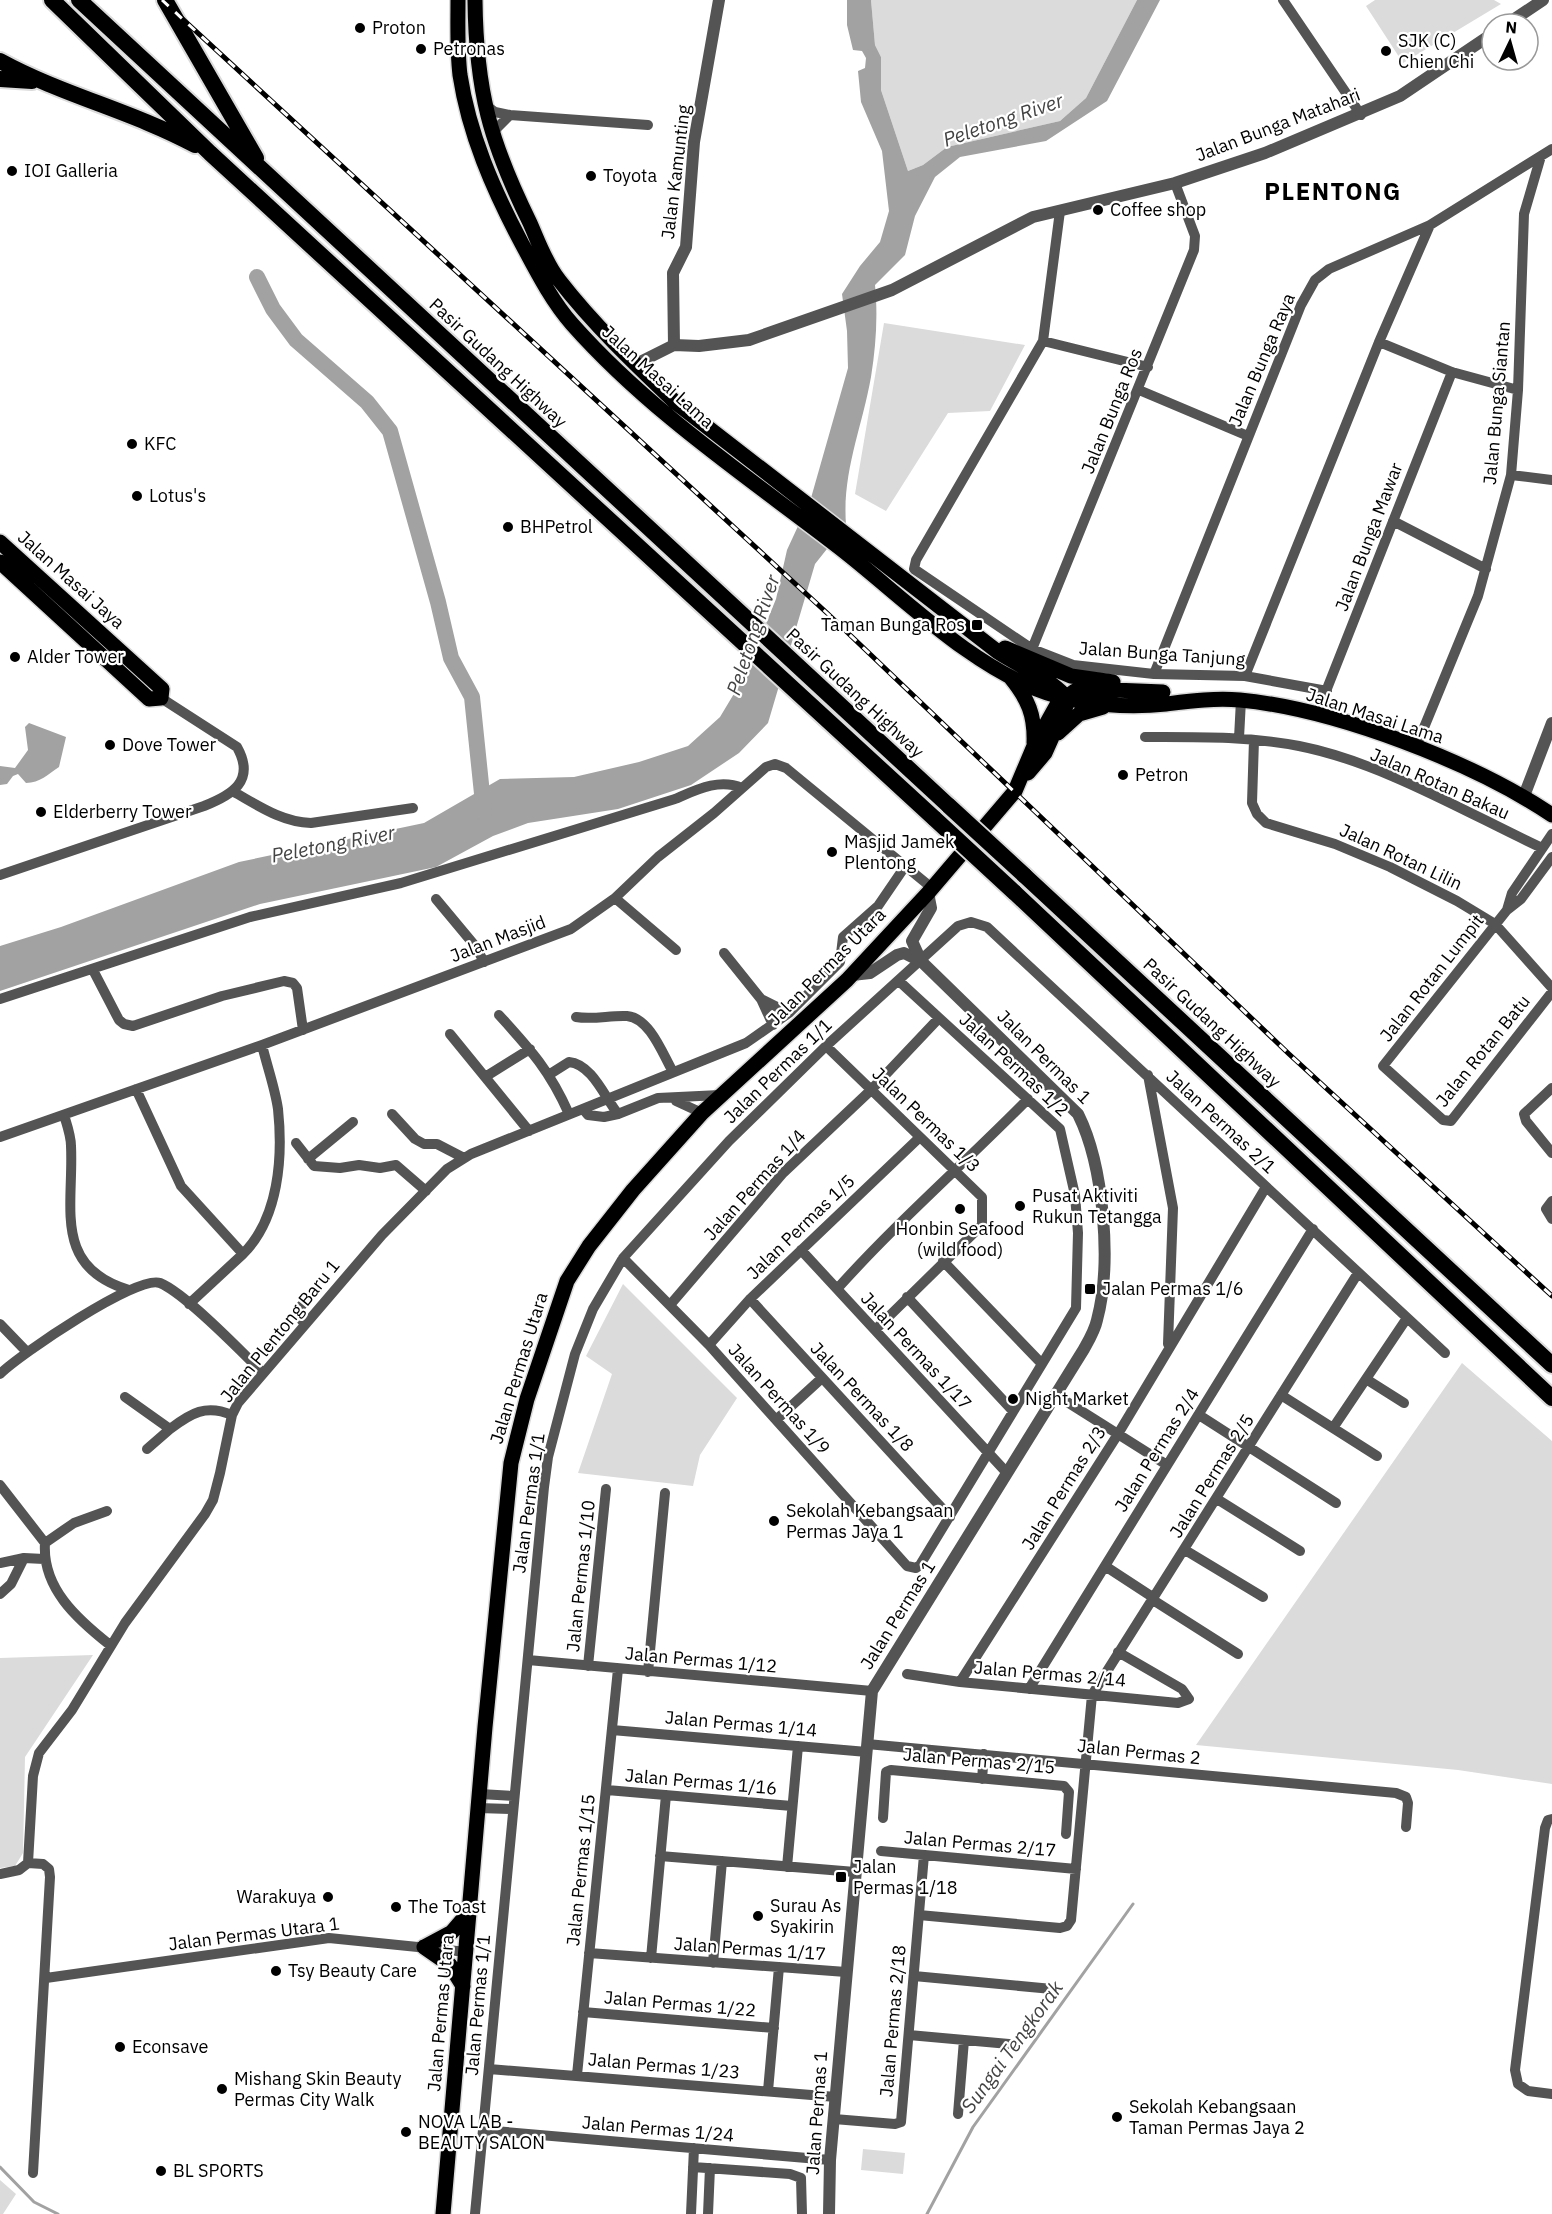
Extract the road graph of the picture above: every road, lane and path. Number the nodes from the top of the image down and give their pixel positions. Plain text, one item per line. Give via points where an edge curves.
1 (52, 0) edge
2 (79, 0) edge
3 (165, 0) edge
4 (458, 0) edge
5 (475, 0) edge
6 (719, 0) edge
7 (1543, 0) edge
8 (1286, 1) edge
9 (1525, 12) edge
10 (1480, 42) edge
11 (0, 61) edge
12 (0, 79) edge
13 (39, 82) junction
14 (483, 104) junction
15 (1361, 114) junction
16 (510, 115) junction
17 (648, 125) dead end
18 (491, 134) junction
19 (1552, 149) edge
20 (210, 153) junction
21 (1541, 156) junction
22 (265, 174) junction
23 (1175, 183) junction
24 (1060, 211) junction
25 (1430, 225) junction
26 (1407, 235) junction
27 (1417, 256) junction
28 (1043, 341) junction
29 (1380, 342) junction
30 (674, 345) junction
31 (636, 364) junction
32 (1148, 367) junction
33 (1452, 372) junction
34 (1139, 390) junction
35 (1518, 390) junction
36 (1248, 436) junction
37 (1511, 475) junction
38 (1552, 480) edge
39 (791, 501) junction
40 (1393, 521) junction
41 (0, 542) edge
42 (847, 544) junction
43 (0, 562) edge
44 (1486, 569) junction
45 (976, 632) junction
46 (1032, 649) junction
47 (1007, 673) junction
48 (1154, 674) junction
49 (1245, 676) junction
50 (1326, 691) junction
51 (1163, 692) junction
52 (1065, 697) junction
53 (161, 698) junction
54 (1192, 698) junction
55 (1241, 700) junction
56 (1124, 704) junction
57 (1317, 714) junction
58 (1552, 723) edge
59 (1145, 737) dead end
60 (1052, 738) junction
61 (1239, 738) junction
62 (1254, 740) junction
63 (1034, 746) junction
64 (1416, 747) junction
65 (1022, 779) junction
66 (742, 788) junction
67 (234, 792) junction
68 (1524, 796) junction
69 (413, 808) dead end
70 (1552, 815) edge
71 (1552, 834) edge
72 (1542, 848) junction
73 (1552, 857) edge
74 (906, 865) junction
75 (0, 875) edge
76 (930, 890) junction
77 (615, 898) junction
78 (436, 899) dead end
79 (1507, 910) junction
80 (971, 922) joint
81 (1495, 924) junction
82 (676, 950) dead end
83 (724, 953) dead end
84 (484, 962) junction
85 (922, 962) junction
86 (93, 970) junction
87 (852, 975) junction
88 (900, 982) junction
89 (1552, 990) edge
90 (0, 999) edge
91 (761, 999) junction
92 (789, 1013) junction
93 (499, 1016) dead end
94 (576, 1017) dead end
95 (939, 1018) junction
96 (773, 1025) junction
97 (303, 1030) junction
98 (450, 1034) dead end
99 (262, 1046) junction
100 (826, 1046) junction
101 (530, 1049) junction
102 (1383, 1066) joint
103 (673, 1072) junction
104 (550, 1074) junction
105 (1148, 1075) junction
106 (485, 1077) junction
107 (1552, 1088) edge
108 (136, 1089) junction
109 (870, 1091) junction
110 (721, 1095) junction
111 (658, 1098) junction
112 (607, 1100) junction
113 (1028, 1100) junction
114 (583, 1109) junction
115 (702, 1113) junction
116 (392, 1114) dead end
117 (569, 1114) junction
118 (618, 1114) junction
119 (64, 1115) junction
120 (353, 1122) dead end
121 (529, 1131) junction
122 (0, 1137) edge
123 (920, 1137) junction
124 (296, 1143) dead end
125 (1552, 1153) edge
126 (464, 1158) junction
127 (308, 1160) junction
128 (956, 1172) junction
129 (1266, 1187) junction
130 (426, 1191) junction
131 (1549, 1205) edge
132 (1552, 1219) edge
133 (1313, 1229) junction
134 (801, 1250) junction
135 (243, 1254) junction
136 (623, 1258) junction
137 (943, 1261) junction
138 (1358, 1273) junction
139 (837, 1289) junction
140 (129, 1290) junction
141 (907, 1297) junction
142 (308, 1299) dead end
143 (750, 1299) junction
144 (189, 1304) junction
145 (670, 1305) junction
146 (1407, 1318) junction
147 (0, 1324) edge
148 (305, 1324) junction
149 (875, 1330) junction
150 (709, 1345) junction
151 (1168, 1347) junction
152 (26, 1351) junction
153 (1445, 1353) dead end
154 (1042, 1364) junction
155 (1552, 1365) edge
156 (263, 1373) junction
157 (0, 1374) edge
158 (822, 1378) junction
159 (1366, 1379) junction
160 (1056, 1395) junction
161 (1281, 1395) junction
162 (124, 1397) dead end
163 (1552, 1398) edge
164 (1404, 1403) dead end
165 (1013, 1411) junction
166 (232, 1415) junction
167 (1199, 1415) junction
168 (776, 1420) junction
169 (1333, 1428) junction
170 (170, 1429) junction
171 (1118, 1434) junction
172 (1249, 1448) junction
173 (147, 1449) dead end
174 (988, 1454) junction
175 (1377, 1456) dead end
176 (1167, 1465) junction
177 (1007, 1473) junction
178 (0, 1485) edge
179 (606, 1489) dead end
180 (665, 1493) dead end
181 (1217, 1499) junction
182 (1336, 1503) dead end
183 (107, 1510) dead end
184 (950, 1517) junction
185 (45, 1543) junction
186 (1185, 1550) junction
187 (1300, 1551) dead end
188 (24, 1558) junction
189 (44, 1559) junction
190 (0, 1563) edge
191 (907, 1566) joint
192 (1105, 1566) junction
193 (0, 1594) edge
194 (1263, 1597) dead end
195 (1153, 1599) junction
196 (110, 1645) junction
197 (1118, 1652) junction
198 (1238, 1654) dead end
199 (528, 1660) junction
200 (588, 1666) junction
201 (618, 1669) junction
202 (648, 1672) junction
203 (906, 1674) dead end
204 (960, 1682) junction
205 (1029, 1689) junction
206 (872, 1691) junction
207 (1092, 1695) junction
208 (612, 1730) junction
209 (798, 1746) junction
210 (867, 1748) junction
211 (984, 1754) junction
212 (1086, 1762) junction
213 (982, 1779) junction
214 (607, 1790) junction
215 (513, 1796) junction
216 (666, 1796) junction
217 (479, 1801) junction
218 (792, 1806) junction
219 (512, 1809) junction
220 (883, 1818) dead end
221 (1550, 1820) edge
222 (1406, 1827) dead end
223 (1066, 1834) dead end
224 (881, 1851) dead end
225 (924, 1855) junction
226 (660, 1856) junction
227 (722, 1861) junction
228 (28, 1863) junction
229 (787, 1867) junction
230 (1076, 1869) junction
231 (855, 1872) junction
232 (0, 1874) edge
233 (471, 1910) junction
234 (919, 1915) junction
235 (424, 1947) junction
236 (466, 1952) junction
237 (589, 1953) junction
238 (651, 1958) junction
239 (713, 1962) junction
240 (780, 1967) junction
241 (846, 1972) junction
242 (914, 1976) junction
243 (46, 1978) junction
244 (463, 1987) junction
245 (1052, 1989) dead end
246 (583, 2012) junction
247 (774, 2028) junction
248 (909, 2035) junction
249 (964, 2040) junction
250 (1009, 2044) dead end
251 (489, 2068) junction
252 (577, 2075) junction
253 (768, 2091) junction
254 (1552, 2094) edge
255 (836, 2097) junction
256 (958, 2114) dead end
257 (834, 2119) junction
258 (483, 2130) junction
259 (694, 2148) junction
260 (830, 2160) junction
261 (693, 2167) junction
262 (710, 2168) junction
263 (33, 2174) dead end
264 (443, 2214) edge
265 (476, 2214) edge
266 (692, 2214) edge
267 (708, 2214) edge
268 (802, 2214) edge
269 (829, 2214) edge

1 - 20 highway
2 - 22 highway, Pasir Gudang Highway
3 - 22 highway
4 - 39 main road, Jalan Masai Lama via 460,74 483,164 557,305 591,344 675,423
5 - 14 main road, Jalan Masai Lama
6 - 30 street, Jalan Kamunting via 694,142 686,247 673,273
7 - 9 street
8 - 15 street
10 - 15 street, Jalan Bunga Matahari via 1400,96
11 - 13 highway
12 - 13 highway
13 - 20 highway via 158,127
14 - 16 street
14 - 18 main road, Jalan Masai Lama
15 - 23 street, Jalan Bunga Matahari via 1265,153
16 - 17 street
16 - 18 street
18 - 31 main road, Jalan Masai Lama via 521,206 558,278
19 - 21 street, Jalan Bunga Raya
20 - 163 highway, bridge via 1014,892
21 - 25 street, Jalan Bunga Raya
21 - 35 street, Jalan Bunga Siantan via 1524,214
22 - 155 highway, Pasir Gudang Highway, bridge
23 - 24 street, Jalan Bunga Matahari
23 - 32 street, Jalan Bunga Ros via 1195,236 1194,250
24 - 28 street
24 - 30 street, Jalan Bunga Matahari via 1033,217 892,290 749,340
25 - 26 street, Jalan Bunga Raya
25 - 27 street
26 - 27 street
26 - 36 street, Jalan Bunga Raya via 1329,269 1315,280
27 - 29 street
28 - 32 street
28 - 46 street, Jalan Bunga Tanjung via 914,569
29 - 33 street
29 - 49 street
30 - 31 street, Jalan Bunga Matahari
31 - 39 main road, Jalan Masai Lama
32 - 34 street, Jalan Bunga Ros
33 - 35 street
33 - 40 street, Jalan Bunga Mawar
34 - 36 street
34 - 46 street, Jalan Bunga Ros
35 - 37 street, Jalan Bunga Siantan
36 - 48 street, Jalan Bunga Raya
37 - 38 street
37 - 44 street, Jalan Bunga Siantan
39 - 42 main road, Jalan Masai Lama
40 - 44 street
40 - 50 street, Jalan Bunga Mawar
41 - 53 main road, Jalan Masai Jaya via 162,689
42 - 45 main road, Jalan Masai Lama
42 - 47 main road, Jalan Masai Lama via 982,660
43 - 53 main road, Jalan Masai Jaya via 149,699
44 - 64 street, Jalan Bunga Siantan
45 - 51 main road via 1071,676
45 - 52 main road, Jalan Masai Lama via 1023,669 1059,688
46 - 48 street, Jalan Bunga Tanjung via 1074,665
47 - 52 main road, Jalan Masai Lama
47 - 63 main road via 1032,711
48 - 49 street, Jalan Bunga Tanjung
49 - 50 street, Jalan Bunga Tanjung
50 - 57 street, Jalan Bunga Mawar
51 - 52 main road via 1088,689
51 - 54 main road
52 - 56 main road, Jalan Masai Lama
52 - 60 main road, Jalan Permas Utara via 1066,705
52 - 63 main road, Jalan Permas Utara
53 - 67 street via 237,747 243,767
54 - 55 main road, Jalan Masai Lama
54 - 56 main road, Jalan Masai Lama via 1164,704
55 - 57 main road, Jalan Masai Lama
55 - 61 street
56 - 60 main road via 1079,714
57 - 64 main road, Jalan Masai Lama
58 - 68 street
59 - 61 street, Jalan Rotan Bakau
60 - 65 main road, Jalan Permas Utara via 1039,762
61 - 62 street, Jalan Rotan Bakau
62 - 72 street, Jalan Rotan Bakau via 1301,746 1381,772
62 - 81 street, Jalan Rotan Lilin via 1252,804 1266,823 1335,844 1390,867
63 - 65 main road, Jalan Permas Utara
64 - 68 main road, Jalan Masai Lama
65 - 76 main road, Jalan Permas Utara
66 - 74 street, Jalan Masjid via 766,767 775,764 786,768
66 - 77 street, Jalan Masjid
66 - 86 street via 734,784 709,786 401,883 250,917
67 - 69 street via 281,818 298,822
67 - 75 street via 204,806
68 - 70 main road, Jalan Masai Lama
71 - 72 street, Jalan Rotan Lumpit
72 - 79 street, Jalan Rotan Lumpit via 1512,893
73 - 79 street, Jalan Rotan Lumpit via 1521,899
74 - 76 street, Jalan Masjid
74 - 92 street, Jalan Plentong Baru 1 via 878,906 843,937 840,962
76 - 85 street via 931,909 912,941
76 - 87 main road, Jalan Permas Utara
77 - 82 street
77 - 84 street, Jalan Masjid via 571,929
78 - 84 street
79 - 81 street, Jalan Rotan Lumpit
80 - 85 street, Jalan Permas 1/1 via 958,926
80 - 105 street, Jalan Permas 2/1 via 987,927
81 - 89 street, Jalan Rotan Lilin
81 - 102 street, Jalan Rotan Lumpit
83 - 91 street
84 - 97 street, Jalan Masjid
85 - 87 street via 904,953 897,954 870,973
85 - 88 street, Jalan Permas 1/1
85 - 160 street, Jalan Permas 1 via 1078,1114 1085,1129 1102,1223 1101,1297 1091,1336
86 - 90 street
86 - 97 street via 124,1024 133,1026 222,996 285,981 297,988
87 - 110 main road, Jalan Permas Utara
88 - 95 street, Jalan Permas 1/2
88 - 100 street, Jalan Permas 1/1
89 - 102 street, Jalan Rotan Batu via 1451,1121 1443,1120
91 - 92 street
91 - 96 street
92 - 96 street, Jalan Plentong Baru 1
93 - 101 street
94 - 103 street via 629,1016 638,1020
95 - 109 street, Jalan Permas 1/4
95 - 113 street, Jalan Permas 1/2
96 - 103 street, Jalan Plentong Baru 1 via 722,1055
97 - 99 street, Jalan Masjid
98 - 106 street
99 - 108 street, Jalan Masjid
99 - 135 street via 278,1108 280,1167 263,1226
100 - 109 street, Jalan Permas 1/3
100 - 136 street, Jalan Permas 1/1 via 729,1141
101 - 104 street
101 - 106 street
103 - 112 street, Jalan Plentong Baru 1
104 - 112 street via 574,1062 595,1079
104 - 117 street
105 - 129 street, Jalan Permas 2/1
105 - 151 street via 1173,1208
106 - 121 street
107 - 125 street via 1524,1114
108 - 119 street, Jalan Masjid
108 - 135 street via 181,1186
109 - 123 street, Jalan Permas 1/3
109 - 145 street, Jalan Permas 1/4 via 783,1173
110 - 111 street
110 - 115 main road, Jalan Permas Utara
111 - 115 street via 686,1103
111 - 118 street
112 - 114 street, Jalan Plentong Baru 1
112 - 118 street
113 - 128 street
113 - 154 street, Jalan Permas 1/2 via 1060,1129 1075,1195 1078,1233 1076,1308
114 - 117 street, Jalan Plentong Baru 1
114 - 118 street via 595,1117
115 - 217 main road, Jalan Permas Utara via 589,1246 567,1281 542,1349 511,1463
116 - 126 street via 415,1139 437,1144
117 - 121 street, Jalan Plentong Baru 1
119 - 122 street, Jalan Masjid
119 - 140 street via 72,1144 72,1239 81,1257 97,1273 115,1286
120 - 127 street
121 - 126 street, Jalan Plentong Baru 1
123 - 128 street, Jalan Permas 1/3
123 - 134 street, Jalan Permas 1/5
124 - 127 street
126 - 130 street, Jalan Plentong Baru 1
127 - 130 street via 324,1168 396,1165
128 - 137 street, Jalan Permas 1/3 via 982,1197 982,1225
128 - 139 street via 879,1243
129 - 133 street, Jalan Permas 2/1
129 - 151 street, Jalan Permas 2/3
130 - 148 street, Jalan Plentong Baru 1
131 - 132 street
133 - 138 street, Jalan Permas 2/1
133 - 167 street, Jalan Permas 2/4
134 - 139 street, Jalan Permas 1/17
134 - 143 street, Jalan Permas 1/5
135 - 144 street
136 - 145 street, Jalan Permas 1/9
136 - 199 street, Jalan Permas 1/1 via 593,1309 575,1354 548,1457
137 - 141 street
137 - 154 street
138 - 146 street, Jalan Permas 2/1
138 - 161 street, Jalan Permas 2/5
139 - 149 street, Jalan Permas 1/17
140 - 144 street via 148,1281 160,1283
140 - 152 street
141 - 149 street
141 - 165 street
142 - 148 street via 297,1310
143 - 150 street, Jalan Permas 1/5
143 - 158 street, Jalan Permas 1/8
144 - 156 street
145 - 150 street, Jalan Permas 1/9
146 - 153 street, Jalan Permas 2/1
146 - 159 street
147 - 152 street
148 - 156 street, Jalan Plentong Baru 1
149 - 174 street, Jalan Permas 1/17
150 - 168 street, Jalan Permas 1/9
151 - 171 street, Jalan Permas 2/3
152 - 157 street
154 - 165 street, Jalan Permas 1/2
156 - 166 street, Jalan Plentong Baru 1
158 - 168 street
158 - 184 street, Jalan Permas 1/8
159 - 164 street
159 - 169 street
160 - 171 street
160 - 177 street, Jalan Permas 1
161 - 169 street
161 - 172 street, Jalan Permas 2/5
162 - 170 street
165 - 174 street, Jalan Permas 1/2
166 - 170 street via 207,1408
166 - 196 street, Jalan Plentong Baru 1 via 213,1500
167 - 172 street
167 - 176 street, Jalan Permas 2/4
168 - 191 street, Jalan Permas 1/9
169 - 175 street
170 - 173 street
171 - 176 street
171 - 204 street, Jalan Permas 2/3
172 - 181 street, Jalan Permas 2/5
172 - 182 street
174 - 177 street, Jalan Permas 1/17
174 - 184 street, Jalan Permas 1/2
176 - 192 street, Jalan Permas 2/4
177 - 206 street, Jalan Permas 1
178 - 185 street
179 - 200 street, Jalan Permas 1/10
180 - 202 street
181 - 186 street, Jalan Permas 2/5
181 - 187 street
183 - 185 street via 74,1523
184 - 191 street, Jalan Permas 1/2 via 920,1565
185 - 189 street
186 - 194 street
186 - 195 street, Jalan Permas 2/5
188 - 189 street
188 - 190 street
188 - 193 street via 11,1584
189 - 196 street via 47,1574 60,1596
192 - 195 street
192 - 205 street, Jalan Permas 2/4
195 - 197 street, Jalan Permas 2/5
195 - 198 street
196 - 228 street, Jalan Plentong Baru 1 via 77,1703 37,1759
197 - 207 street, Jalan Permas 2/5
197 - 207 street, Jalan Permas 2/14 via 1182,1689 1189,1700 1178,1703
199 - 200 street, Jalan Permas 1/12
199 - 215 street, Jalan Permas 1/1
200 - 201 street, Jalan Permas 1/12
201 - 202 street, Jalan Permas 1/12
201 - 208 street, Jalan Permas 1/15
202 - 206 street, Jalan Permas 1/12
203 - 204 street, Jalan Permas 2/14
204 - 205 street, Jalan Permas 2/14
205 - 207 street, Jalan Permas 2/14
206 - 210 street, Jalan Permas 1
207 - 212 street
208 - 209 street, Jalan Permas 1/14
208 - 214 street, Jalan Permas 1/15
209 - 210 street, Jalan Permas 1/14
209 - 218 street
210 - 211 street, Jalan Permas 2
210 - 231 street, Jalan Permas 1
211 - 212 street, Jalan Permas 2
211 - 213 street
212 - 222 street, Jalan Permas 2 via 1396,1793 1406,1797 1408,1803
212 - 230 street
213 - 220 street, Jalan Permas 2/15 via 888,1771
213 - 223 street, Jalan Permas 2/15 via 1064,1786 1070,1792
214 - 216 street, Jalan Permas 1/16
214 - 237 street, Jalan Permas 1/15
215 - 217 street
215 - 219 street, Jalan Permas 1/1
216 - 218 street, Jalan Permas 1/16
216 - 226 street, Jalan Permas 1/17
217 - 219 street
217 - 233 main road, Jalan Permas Utara
218 - 229 street
219 - 251 street, Jalan Permas 1/1
221 - 254 street via 1515,2070 1518,2084 1528,2091
224 - 225 street, Jalan Permas 2/17
225 - 230 street, Jalan Permas 2/17
225 - 234 street, Jalan Permas 2/18
226 - 227 street
226 - 238 street, Jalan Permas 1/17
227 - 229 street
227 - 239 street
228 - 232 street via 19,1870
228 - 243 street via 43,1863 49,1869
229 - 231 street
230 - 234 street via 1071,1920 1067,1926
231 - 241 street, Jalan Permas 1
233 - 235 main road via 453,1932
233 - 236 main road, Jalan Permas Utara
234 - 242 street, Jalan Permas 2/18
235 - 236 street, Jalan Permas Utara 1
235 - 243 street, Jalan Permas Utara 1 via 329,1938
235 - 244 main road via 450,1965
236 - 244 main road, Jalan Permas Utara
237 - 238 street, Jalan Permas 1/17
237 - 246 street, Jalan Permas 1/15
238 - 239 street, Jalan Permas 1/17
239 - 240 street, Jalan Permas 1/17
240 - 241 street, Jalan Permas 1/17
240 - 247 street
241 - 255 street, Jalan Permas 1
242 - 245 street
242 - 248 street, Jalan Permas 2/18
243 - 263 street
244 - 264 main road, Jalan Permas Utara
246 - 247 street, Jalan Permas 1/22
246 - 252 street, Jalan Permas 1/15
247 - 253 street
248 - 249 street
248 - 257 street, Jalan Permas 2/18 via 902,2122
249 - 250 street
249 - 256 street
251 - 252 street, Jalan Permas 1/23
251 - 258 street, Jalan Permas 1/1
252 - 253 street, Jalan Permas 1/23
253 - 255 street, Jalan Permas 1/23
255 - 257 street, Jalan Permas 1
257 - 260 street, Jalan Permas 1
258 - 259 street, Jalan Permas 1/24
258 - 265 street, Jalan Permas 1/1
259 - 260 street, Jalan Permas 1/24
259 - 261 street
260 - 269 street, Jalan Permas 1
261 - 262 street
261 - 266 street
262 - 267 street
262 - 268 street via 801,2178

